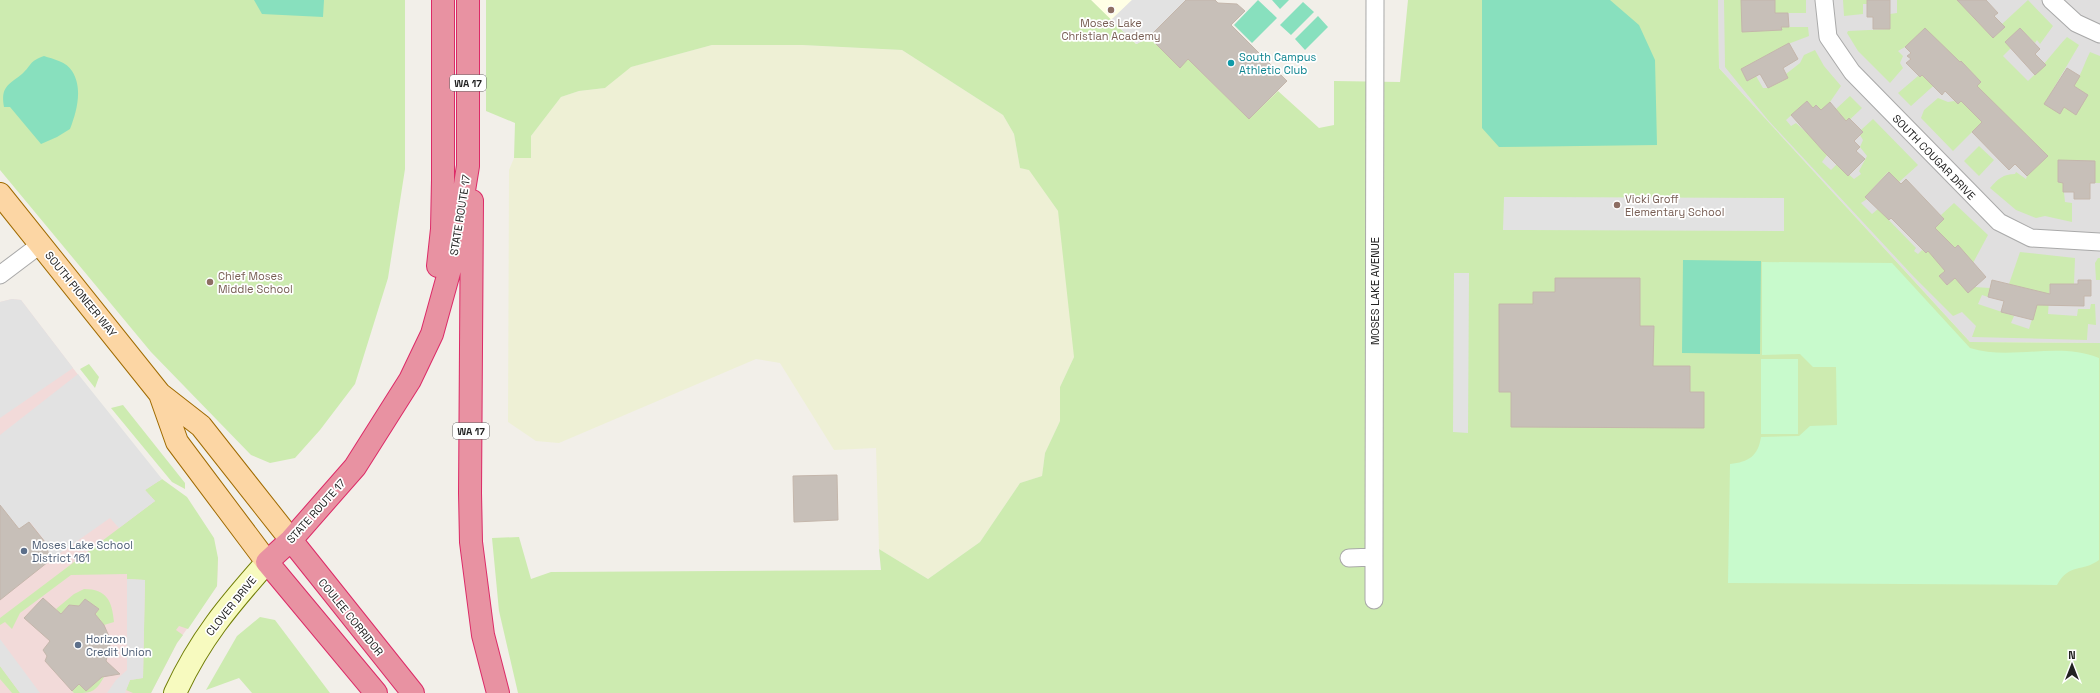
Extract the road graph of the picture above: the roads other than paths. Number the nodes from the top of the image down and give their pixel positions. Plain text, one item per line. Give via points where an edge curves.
1 (443, 0) edge
2 (468, 0) edge
3 (1375, 0) edge
4 (1824, 0) edge
5 (2051, 0) edge
6 (2100, 34) edge
7 (468, 166) junction
8 (0, 194) edge
9 (2100, 242) edge
10 (41, 244) junction
11 (0, 275) edge
12 (160, 394) junction
13 (388, 417) junction
14 (291, 540) junction
15 (1374, 557) junction
16 (1349, 558) dead end
17 (267, 562) junction
18 (1374, 600) dead end
19 (175, 693) edge
20 (376, 693) edge
21 (413, 693) edge
22 (498, 693) edge

1 - 13 highway, STATE ROUTE 17 / WA 17 via 443,180 438,263 424,326
2 - 7 highway, STATE ROUTE 17 / WA 17
3 - 15 street, MOSES LAKE AVENUE
4 - 9 street, SOUTH COUGAR DRIVE via 1828,37 1852,72 1999,222 2031,238
5 - 6 street via 2076,23
7 - 13 highway, STATE ROUTE 17 / WA 17 via 453,258 432,334 410,380
7 - 22 highway, WA 17 via 473,210 471,542 483,635
8 - 10 main road, SOUTH PIONEER WAY
10 - 11 street
10 - 12 main road, SOUTH PIONEER WAY
12 - 14 main road, SOUTH PIONEER WAY via 201,426
12 - 17 main road, SOUTH PIONEER WAY via 177,442
13 - 14 highway, STATE ROUTE 17 / WA 17 via 355,467
14 - 17 highway, STATE ROUTE 17 / WA 17
14 - 21 highway, COULEE CORRIDOR
15 - 16 street
15 - 18 street, MOSES LAKE AVENUE
17 - 19 street, CLOVER DRIVE via 211,627
17 - 20 highway

